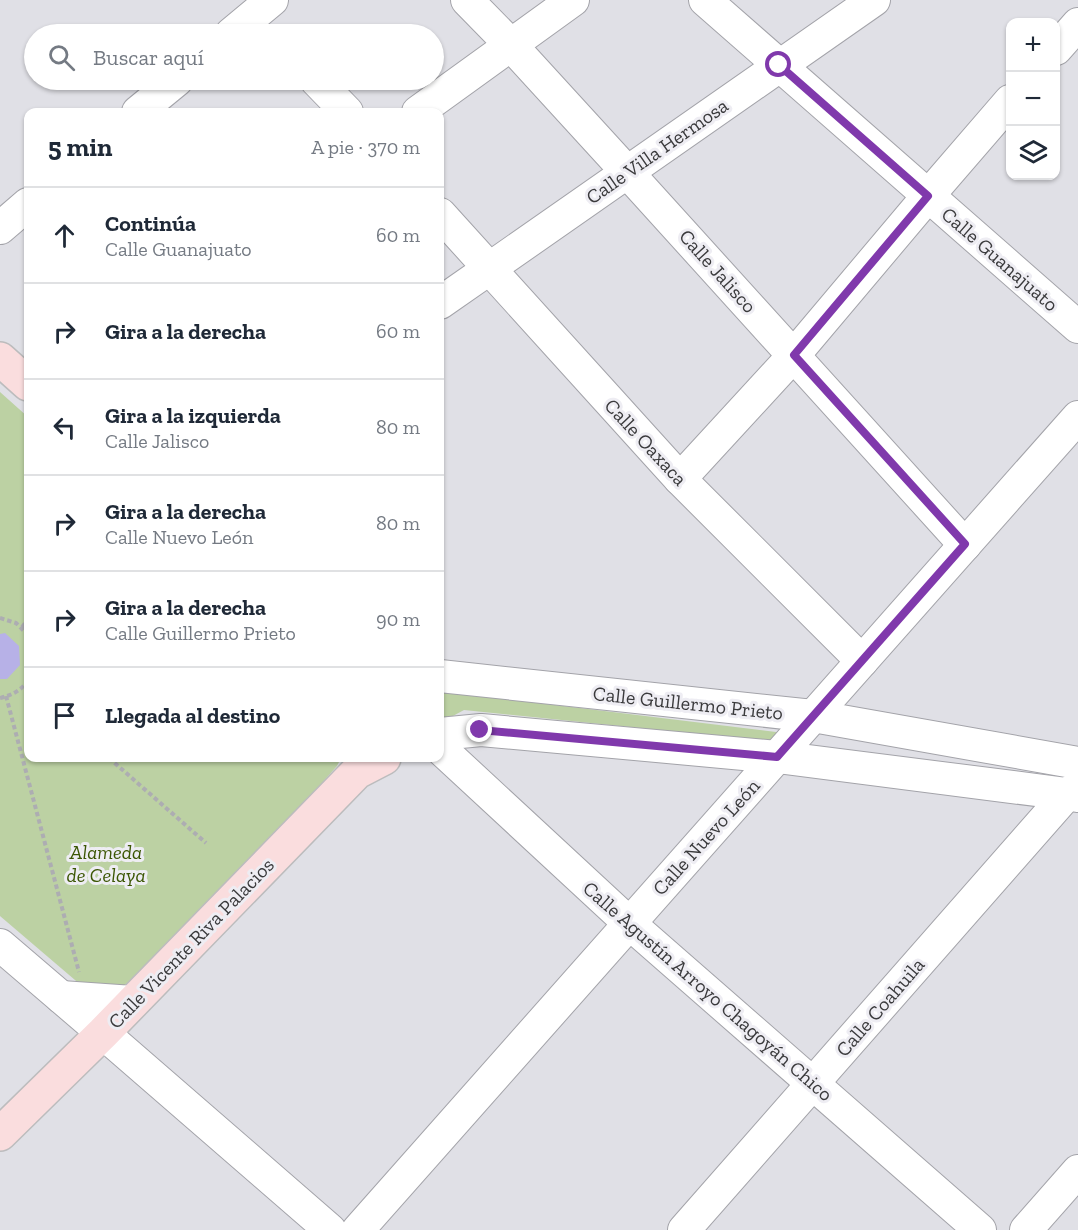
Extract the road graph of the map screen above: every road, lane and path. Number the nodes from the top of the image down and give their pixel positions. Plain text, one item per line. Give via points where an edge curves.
1 (467, 0) edge
2 (573, 0) edge
3 (705, 0) edge
4 (874, 0) edge
5 (261, 12) edge
6 (245, 24) edge
7 (1078, 24) edge
8 (511, 45) junction
9 (1060, 45) edge
10 (779, 65) junction
11 (165, 90) edge
12 (326, 90) edge
13 (1006, 107) edge
14 (143, 108) edge
15 (343, 108) edge
16 (424, 108) edge
17 (628, 172) junction
18 (928, 196) junction
19 (24, 207) edge
20 (444, 218) edge
21 (0, 228) edge
22 (488, 268) junction
23 (444, 300) edge
24 (1078, 327) edge
25 (794, 355) junction
26 (0, 359) edge
27 (24, 380) edge
28 (1078, 417) edge
29 (680, 479) junction
30 (965, 544) junction
31 (0, 618) edge
32 (24, 625) edge
33 (22, 627) junction
34 (24, 630) edge
35 (862, 661) junction
36 (444, 676) edge
37 (24, 687) edge
38 (6, 696) junction
39 (0, 698) edge
40 (813, 716) junction
41 (444, 734) edge
42 (444, 752) edge
43 (777, 757) junction
44 (114, 762) edge
45 (367, 762) edge
46 (1078, 763) edge
47 (1074, 792) edge
48 (206, 843) dead end
49 (630, 923) junction
50 (0, 945) edge
51 (74, 998) junction
52 (133, 1002) junction
53 (103, 1032) junction
54 (813, 1084) junction
55 (0, 1134) edge
56 (1078, 1171) edge
57 (330, 1230) edge
58 (358, 1230) edge
59 (684, 1230) edge
60 (980, 1230) edge
61 (1026, 1230) edge

1 - 8 street, Calle Jalisco
2 - 8 street
3 - 10 street, Calle Guanajuato
4 - 10 street, Calle Villa Hermosa
5 - 6 street
7 - 9 street
8 - 16 street
8 - 17 street, Calle Jalisco
10 - 17 street, Calle Villa Hermosa
10 - 18 street, Calle Guanajuato
11 - 14 street
12 - 15 street
13 - 18 street
17 - 22 street, Calle Villa Hermosa
17 - 25 street, Calle Jalisco
18 - 24 street, Calle Guanajuato
18 - 25 street
19 - 21 street
20 - 22 street, Calle Oaxaca
22 - 23 street, Calle Villa Hermosa
22 - 29 street, Calle Oaxaca
25 - 29 street
25 - 30 street, Calle Jalisco
26 - 27 main road
28 - 30 street, Calle Nuevo León
29 - 35 street, Calle Oaxaca
30 - 35 street, Calle Nuevo León
31 - 33 path
32 - 33 path
33 - 34 path
35 - 40 street, Calle Nuevo León
36 - 40 street, Calle Guillermo Prieto
37 - 38 path
38 - 39 path
38 - 51 path
40 - 43 street, Calle Nuevo León
40 - 46 street, Calle Guillermo Prieto
41 - 43 street via 480,730
42 - 49 street, Calle Agustín Arroyo Chagoyán Chico
43 - 47 street
43 - 49 street, Calle Nuevo León
44 - 48 path
45 - 52 main road, Calle Vicente Riva Palacios
47 - 54 street, Calle Coahuila
49 - 54 street, Calle Agustín Arroyo Chagoyán Chico
49 - 58 street, Calle Nuevo León
50 - 51 street
51 - 52 street
51 - 53 street
52 - 53 main road, Calle Vicente Riva Palacios
53 - 55 main road, Calle Vicente Riva Palacios
53 - 57 street
54 - 59 street, Calle Coahuila
54 - 60 street, Calle Agustín Arroyo Chagoyán Chico
56 - 61 street

